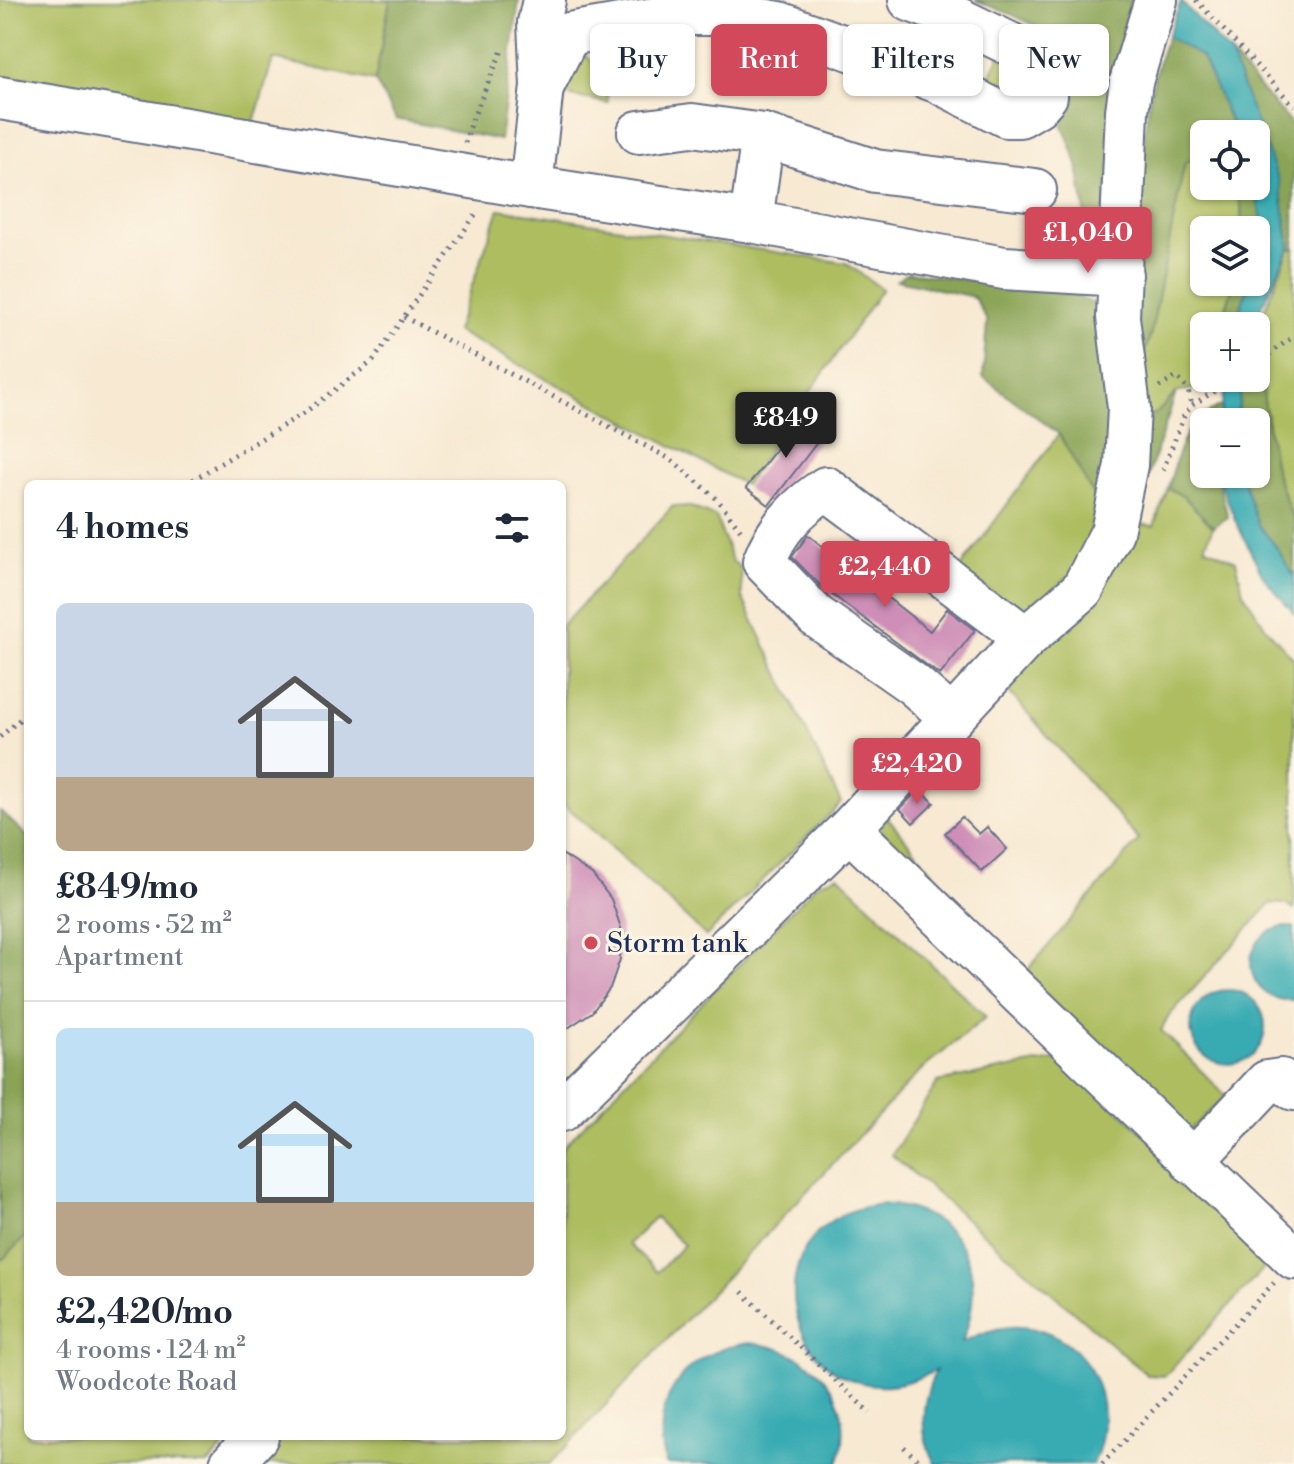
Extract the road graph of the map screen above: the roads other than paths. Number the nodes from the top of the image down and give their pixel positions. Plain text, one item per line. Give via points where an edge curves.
1 (544, 0) edge
2 (910, 0) edge
3 (1156, 0) edge
4 (542, 86) junction
5 (0, 98) edge
6 (639, 132) dead end
7 (763, 135) junction
8 (493, 181) junction
9 (1035, 190) dead end
10 (751, 221) junction
11 (1121, 275) junction
12 (1026, 638) junction
13 (938, 731) junction
14 (849, 829) junction
15 (1294, 1089) edge
16 (566, 1106) edge
17 (1192, 1162) junction
18 (1289, 1266) edge
19 (253, 1440) edge
20 (231, 1464) edge

1 - 4 street via 539,23
2 - 4 street via 1037,57 1047,66 1046,96 1020,116 1006,116 883,61 779,23 727,14 683,14 569,34
3 - 11 street via 1127,111
4 - 8 street
5 - 8 street
6 - 7 street via 692,125
7 - 9 street via 875,171
7 - 10 street
8 - 10 street
10 - 11 street via 1004,268
11 - 12 street via 1118,317 1129,408 1126,465 1112,532 1082,590
12 - 13 street
12 - 13 street via 826,488 797,508 764,562 816,616 913,684
13 - 14 street
14 - 16 street
14 - 17 street
15 - 17 street via 1281,1080 1267,1082
17 - 18 street
19 - 20 street

